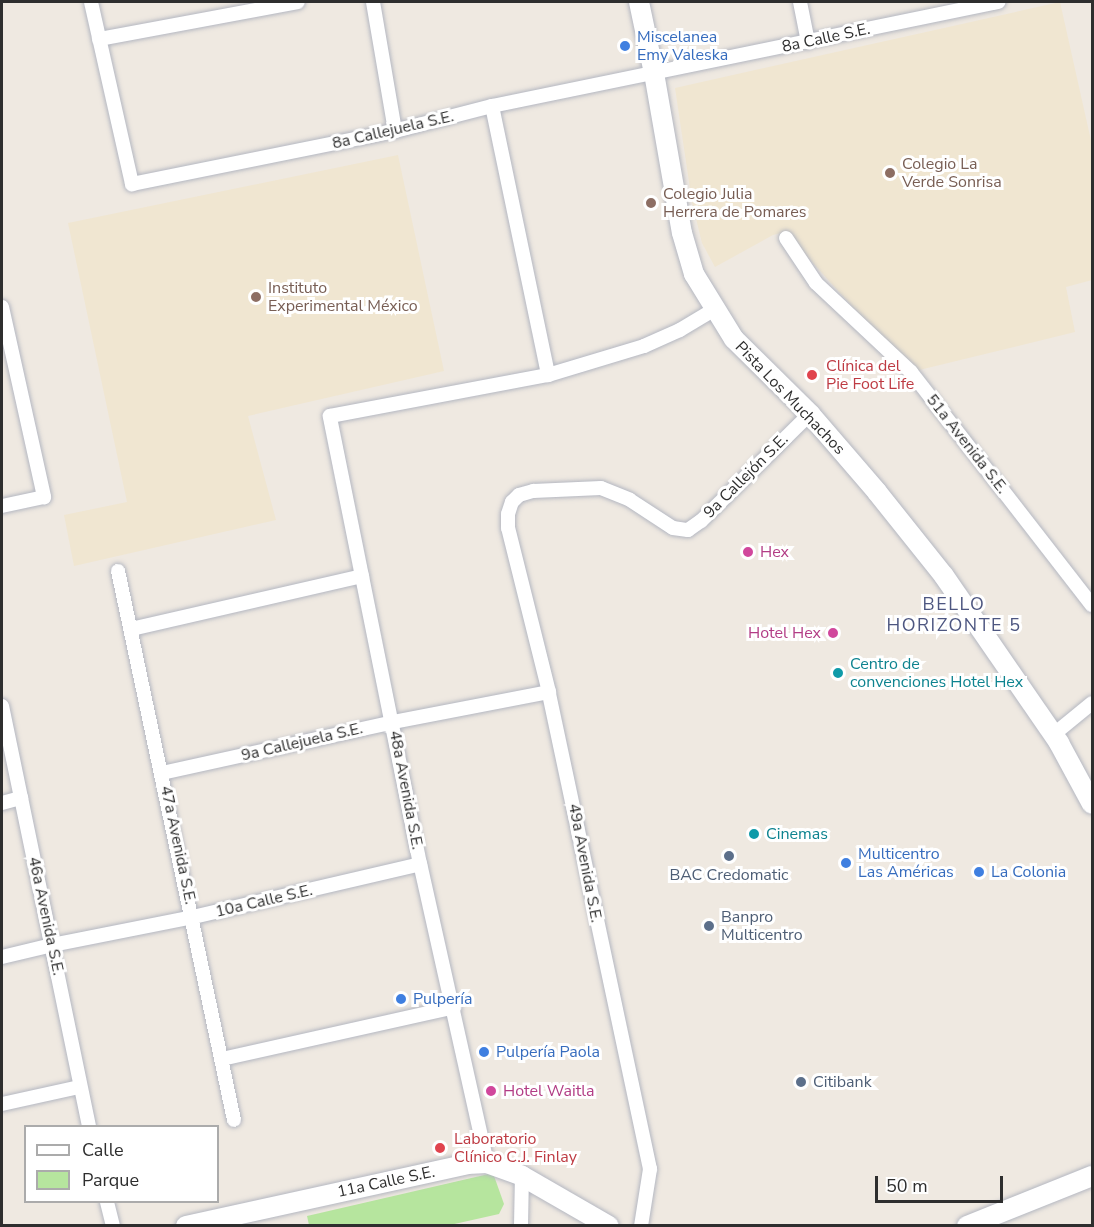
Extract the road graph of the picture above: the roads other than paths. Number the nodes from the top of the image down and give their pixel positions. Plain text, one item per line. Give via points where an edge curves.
1 (92, 2) edge
2 (298, 2) edge
3 (373, 2) edge
4 (639, 2) edge
5 (800, 2) edge
6 (998, 2) edge
7 (99, 39) junction
8 (808, 42) junction
9 (654, 73) junction
10 (492, 106) junction
11 (395, 131) junction
12 (786, 238) dead end
13 (2, 307) edge
14 (715, 309) junction
15 (7, 356) edge
16 (548, 375) junction
17 (810, 414) junction
18 (512, 502) joint
19 (2, 506) edge
20 (118, 571) dead end
21 (362, 576) junction
22 (1092, 605) edge
23 (131, 629) junction
24 (549, 692) junction
25 (1092, 703) edge
26 (2, 706) edge
27 (393, 722) junction
28 (1053, 735) junction
29 (162, 773) junction
30 (21, 798) junction
31 (2, 803) edge
32 (1092, 804) edge
33 (420, 864) junction
34 (193, 917) junction
35 (52, 945) junction
36 (2, 957) edge
37 (454, 1007) junction
38 (222, 1059) junction
39 (79, 1087) junction
40 (2, 1104) edge
41 (234, 1120) dead end
42 (89, 1125) edge
43 (487, 1163) junction
44 (522, 1176) junction
45 (1092, 1176) edge
46 (107, 1203) edge
47 (113, 1226) edge
48 (186, 1226) edge
49 (521, 1226) edge
50 (609, 1226) edge
51 (641, 1226) edge
52 (967, 1226) edge

1 - 7 street
2 - 7 street
3 - 11 street
4 - 9 street, Pista Los Muchachos
5 - 8 street
6 - 8 street, 8a Calle S.E.
7 - 11 street, 8a Callejuela S.E. via 132,184
8 - 9 street, 8a Calle S.E.
9 - 10 street, 8a Callejuela S.E.
9 - 14 street, Pista Los Muchachos via 682,233 694,274
10 - 11 street, 8a Callejuela S.E.
10 - 16 street
12 - 22 street, 51a Avenida S.E. via 816,283 911,372
13 - 15 street
14 - 16 street via 644,346
14 - 17 street, Pista Los Muchachos via 734,339
15 - 19 street via 44,497
16 - 21 street, 48a Avenida S.E. via 330,416
17 - 18 street, 9a Callejón S.E. via 688,530 673,528 630,500 601,488 532,491
17 - 28 street, Pista Los Muchachos via 944,576
18 - 24 street, 49a Avenida S.E. via 508,528
20 - 23 street, 47a Avenida S.E.
21 - 23 street
21 - 27 street, 48a Avenida S.E.
23 - 29 street, 47a Avenida S.E.
24 - 27 street, 9a Callejuela S.E.
24 - 51 street, 49a Avenida S.E. via 650,1168
25 - 28 street
26 - 30 street, 46a Avenida S.E.
27 - 29 street, 9a Callejuela S.E.
27 - 33 street, 48a Avenida S.E.
28 - 32 street, Pista Los Muchachos
29 - 34 street, 47a Avenida S.E.
30 - 31 street
30 - 35 street, 46a Avenida S.E.
33 - 34 street, 10a Calle S.E.
33 - 37 street, 48a Avenida S.E.
34 - 35 street, 10a Calle S.E.
34 - 38 street, 47a Avenida S.E.
35 - 36 street, 10a Calle S.E.
35 - 39 street, 46a Avenida S.E.
37 - 38 street
37 - 43 street, 48a Avenida S.E.
38 - 41 street, 47a Avenida S.E.
39 - 40 street
39 - 42 street, 46a Avenida S.E.
43 - 44 street, 11a Calle S.E.
43 - 48 street, 11a Calle S.E. via 467,1164
44 - 49 street
44 - 50 street, 11a Calle S.E.
45 - 52 street
46 - 47 street

